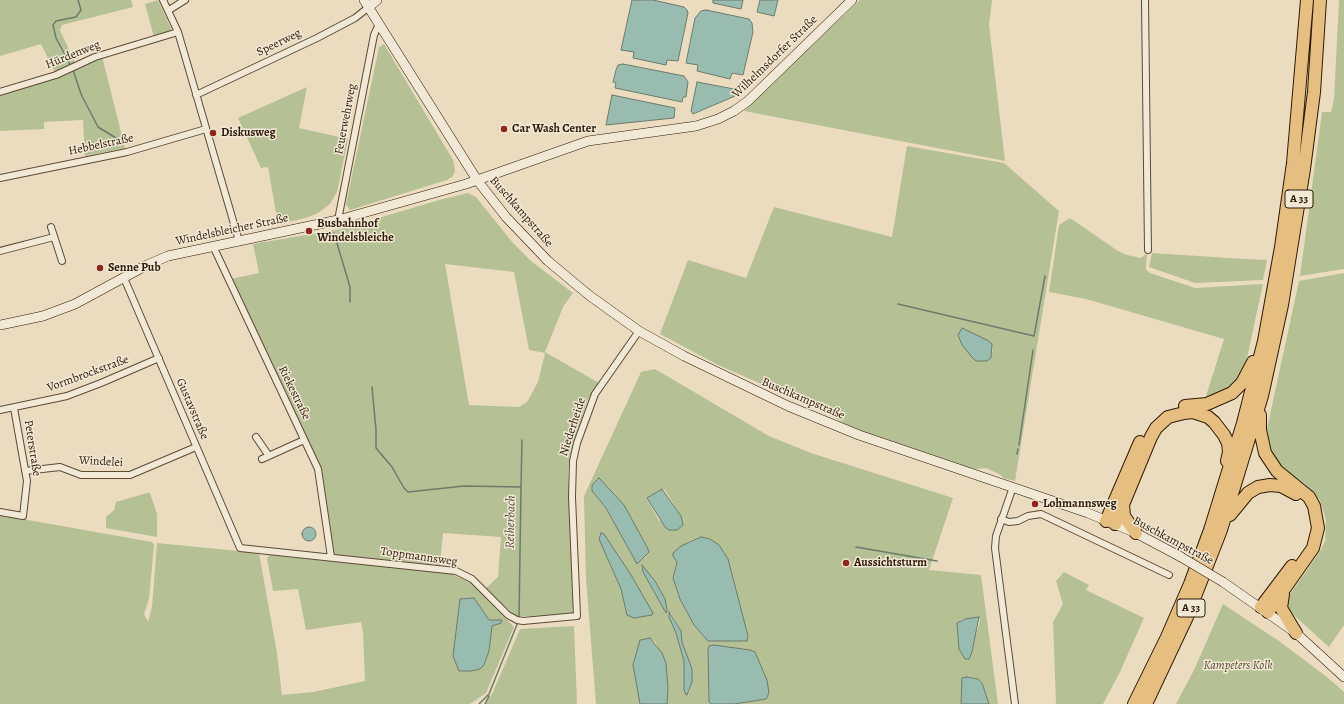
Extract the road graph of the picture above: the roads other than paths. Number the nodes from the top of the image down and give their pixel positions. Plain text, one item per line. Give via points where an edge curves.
1 (163, 0) edge
2 (185, 0) edge
3 (377, 0) edge
4 (852, 0) edge
5 (1145, 0) edge
6 (1307, 0) edge
7 (1320, 0) edge
8 (366, 4) edge
9 (169, 10) junction
10 (379, 24) junction
11 (178, 32) junction
12 (0, 92) edge
13 (196, 94) junction
14 (206, 129) junction
15 (0, 178) edge
16 (477, 180) junction
17 (338, 220) junction
18 (51, 226) dead end
19 (54, 237) junction
20 (239, 240) junction
21 (213, 246) junction
22 (1148, 250) dead end
23 (0, 251) edge
24 (62, 261) dead end
25 (124, 278) junction
26 (0, 325) edge
27 (639, 331) junction
28 (1264, 341) junction
29 (159, 358) junction
30 (1262, 396) junction
31 (14, 408) junction
32 (0, 410) edge
33 (256, 437) dead end
34 (304, 440) junction
35 (196, 447) junction
36 (269, 456) junction
37 (262, 458) dead end
38 (25, 471) junction
39 (1013, 487) junction
40 (1123, 503) junction
41 (0, 512) edge
42 (1002, 519) junction
43 (1110, 522) junction
44 (1216, 530) junction
45 (1136, 533) junction
46 (240, 548) joint
47 (330, 557) junction
48 (1169, 576) dead end
49 (1283, 592) junction
50 (1264, 610) junction
51 (578, 616) joint
52 (1296, 633) junction
53 (1344, 677) edge
54 (1015, 704) edge
55 (1134, 704) edge
56 (1146, 704) edge

1 - 9 street
2 - 9 street
3 - 8 main road
4 - 16 main road, Wilhelmsdorfer Straße via 748,101 718,119 696,126 592,140
5 - 22 street
6 - 28 highway, A 33 via 1293,163
7 - 30 highway, A 33 via 1314,92 1304,169 1283,298
8 - 10 main road, Buschkampstraße
8 - 13 street, Speerweg via 355,18
9 - 11 street
10 - 16 main road, Buschkampstraße
10 - 17 street, Feuerwehrweg via 374,35
11 - 12 street, Hürdenweg via 95,57 56,75
11 - 13 street
13 - 14 street
14 - 15 street, Hebbelstraße via 127,152
14 - 20 street
16 - 17 main road, Windelsbleicher Straße
16 - 27 main road, Buschkampstraße via 515,227 548,261 590,296
17 - 20 main road, Windelsbleicher Straße
18 - 19 street
19 - 23 street
19 - 24 street
20 - 21 main road, Windelsbleicher Straße
21 - 25 main road, Windelsbleicher Straße via 168,256
21 - 34 street, Riekestraße
25 - 26 main road, Windelsbleicher Straße via 64,309
25 - 29 street, Gustavstraße
27 - 39 main road, Buschkampstraße via 684,356 795,409 859,435
27 - 51 street, Niederheide via 595,394 573,460 572,497
28 - 43 highway via 1250,372 1232,393 1207,404 1170,408 1151,421 1143,435
28 - 44 highway, A 33
29 - 31 street, Vormbrockstraße via 76,393
29 - 35 street, Gustavstraße
30 - 44 highway, A 33
30 - 49 highway via 1260,430 1265,453 1277,471 1309,497 1318,517 1318,534 1313,548
31 - 32 street, Vormbrockstraße
31 - 38 street, Peterstraße
33 - 36 street
34 - 36 street
34 - 47 street, Riekestraße via 318,469
35 - 38 street, Windelei via 130,475 80,475 60,467
35 - 46 street, Gustavstraße
36 - 37 street
38 - 41 street, Peterstraße via 27,489 23,516
39 - 42 street
39 - 43 main road, Buschkampstraße
40 - 43 highway
40 - 44 highway via 1156,428 1168,417 1177,414 1201,414 1220,428 1229,452 1211,511
40 - 45 highway via 1124,516
42 - 48 street via 1009,522 1018,521 1041,514
42 - 54 street via 995,548
43 - 45 main road, Buschkampstraße
44 - 50 highway via 1248,493 1258,488 1281,486 1299,496 1306,506 1310,516 1310,536 1305,548
44 - 55 highway, A 33
44 - 56 highway, A 33 via 1188,617
45 - 50 main road, Buschkampstraße, bridge via 1223,582
46 - 47 street, Toppmannsweg
47 - 51 street, Toppmannsweg via 456,571 472,579 508,615 520,620
49 - 50 highway
49 - 52 highway via 1281,608
50 - 52 main road, Buschkampstraße
52 - 53 main road, Buschkampstraße

